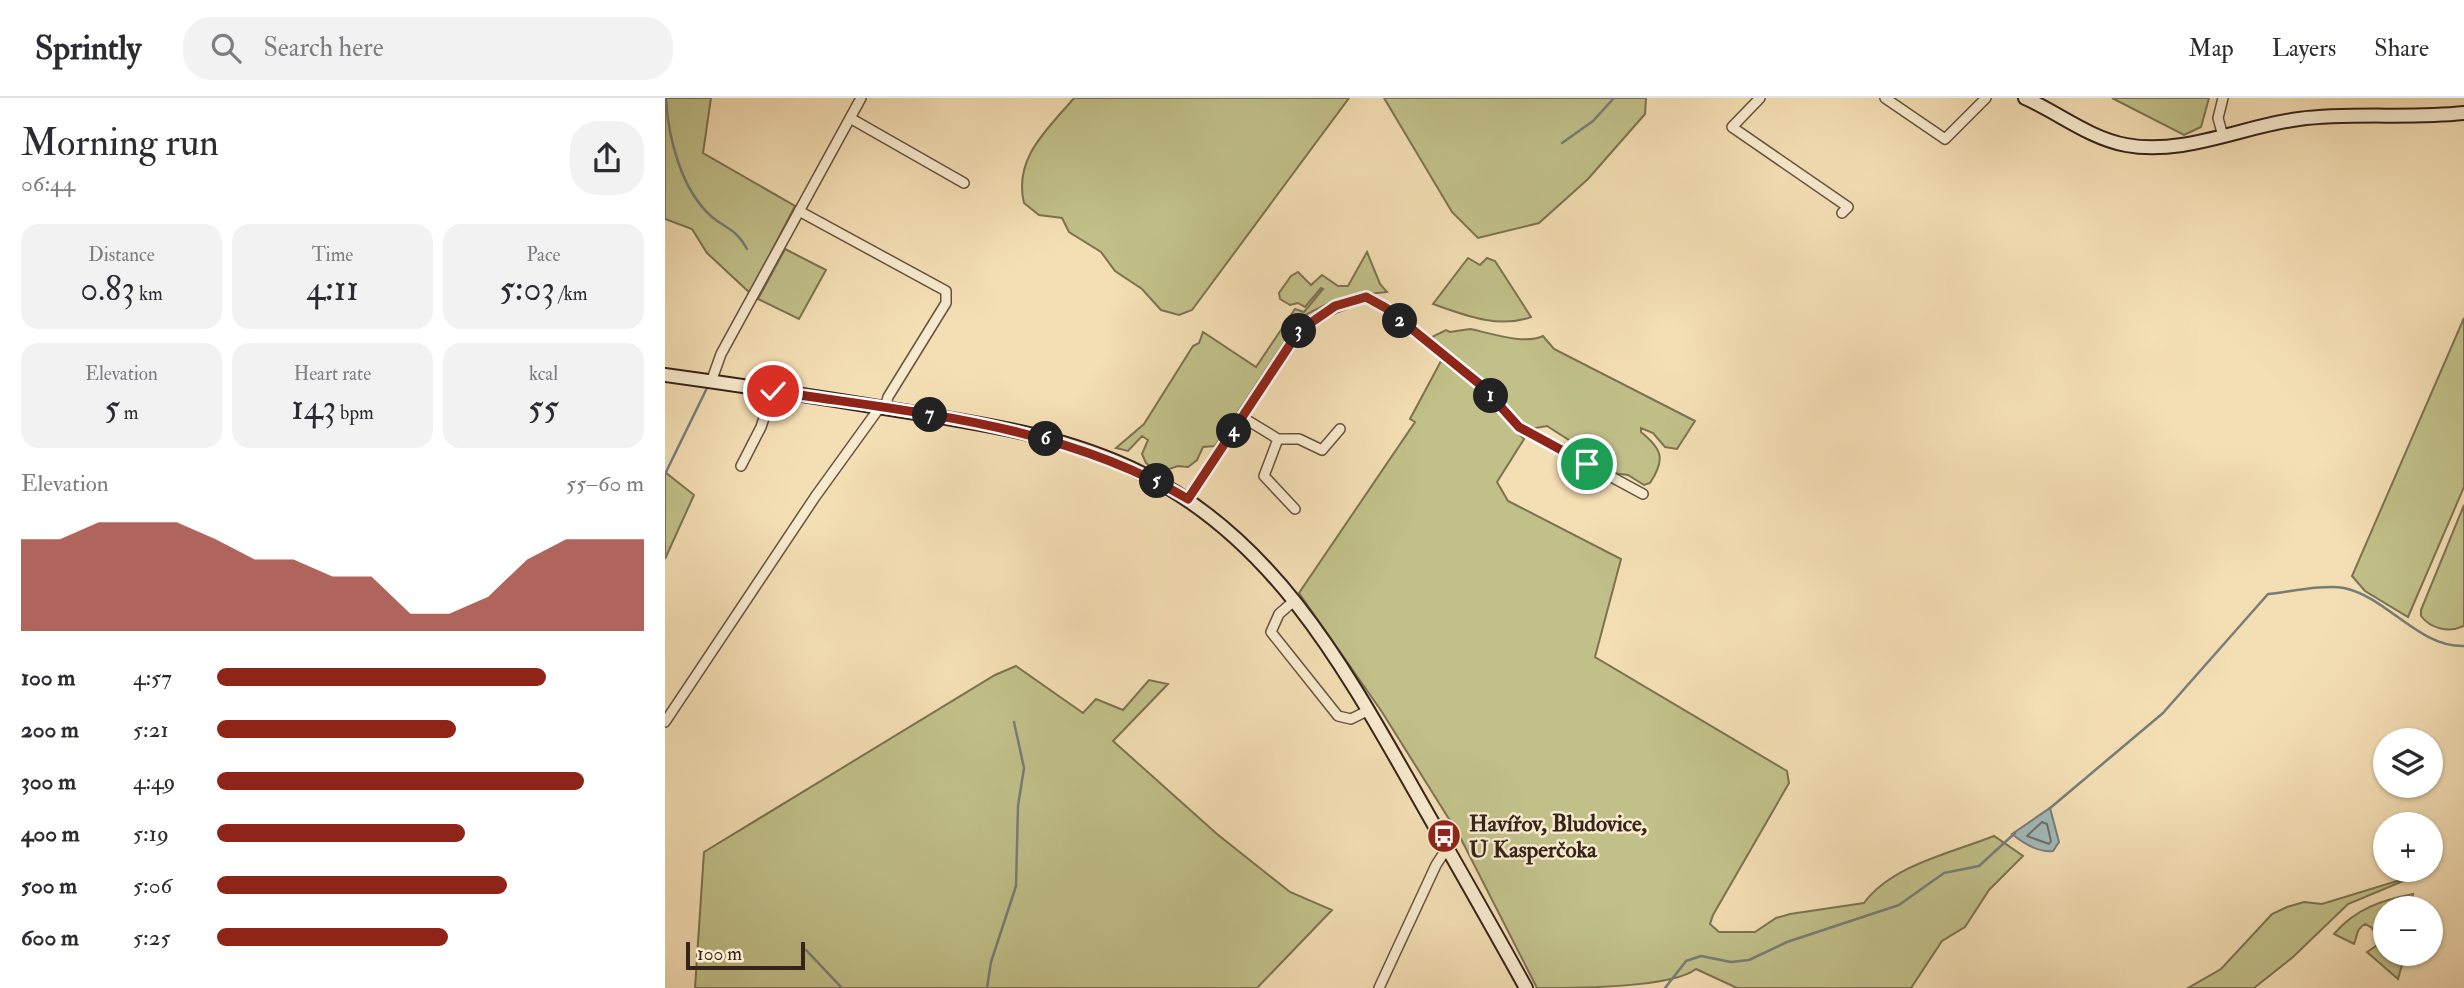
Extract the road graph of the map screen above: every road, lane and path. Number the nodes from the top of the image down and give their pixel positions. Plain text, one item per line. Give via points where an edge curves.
1 (861, 98) edge
2 (1760, 98) edge
3 (1885, 98) edge
4 (1986, 98) edge
5 (2025, 98) edge
6 (2223, 98) edge
7 (2464, 113) edge
8 (850, 118) junction
9 (2223, 136) junction
10 (964, 183) dead end
11 (1848, 208) dead end
12 (799, 211) junction
13 (665, 375) edge
14 (711, 382) junction
15 (773, 391) junction
16 (883, 407) junction
17 (1242, 417) junction
18 (1341, 429) dead end
19 (1278, 439) junction
20 (741, 466) dead end
21 (1643, 494) dead end
22 (1188, 499) junction
23 (1295, 509) dead end
24 (1295, 600) junction
25 (1369, 710) junction
26 (665, 722) edge
27 (1447, 848) junction
28 (1379, 988) edge
29 (1527, 988) edge

1 - 8 street
2 - 11 street via 1732,127
3 - 4 street via 1945,139
5 - 9 street via 2091,133 2128,146 2160,147
6 - 9 street via 2218,118
7 - 9 street via 2334,115
8 - 10 street
8 - 12 street
12 - 14 street
12 - 16 street via 946,292 946,303
13 - 14 street
14 - 15 street
15 - 16 street
15 - 20 street
16 - 22 street via 1066,444 1139,471
16 - 26 street via 815,497
17 - 19 street
17 - 21 street via 1299,331 1335,306 1366,297 1482,386 1519,427
17 - 22 street
18 - 19 street via 1322,450 1299,439
19 - 23 street via 1264,476
22 - 24 street via 1246,545
24 - 25 street
24 - 25 street via 1279,614 1271,632 1338,716 1351,719
25 - 27 street
27 - 28 street
27 - 29 street

